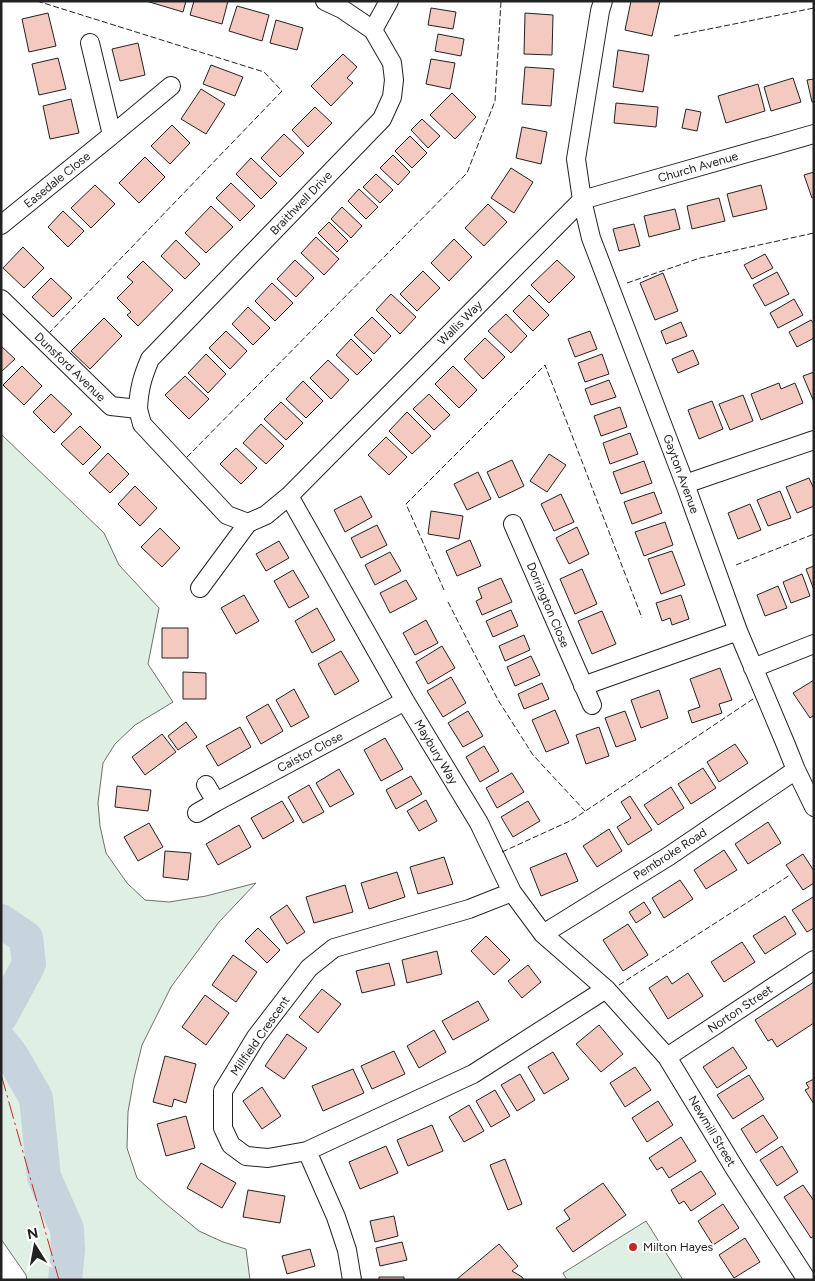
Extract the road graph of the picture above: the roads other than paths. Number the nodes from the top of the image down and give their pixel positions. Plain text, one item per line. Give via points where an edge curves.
1 (324, 1) edge
2 (389, 1) edge
3 (603, 1) edge
4 (373, 30) junction
5 (90, 43) dead end
6 (171, 86) dead end
7 (814, 134) edge
8 (112, 136) junction
9 (582, 200) junction
10 (1, 225) edge
11 (1, 300) edge
12 (138, 409) junction
13 (814, 440) edge
14 (685, 484) junction
15 (289, 496) junction
16 (248, 522) junction
17 (513, 524) dead end
18 (200, 588) dead end
19 (738, 631) junction
20 (814, 644) edge
21 (753, 668) junction
22 (583, 686) junction
23 (405, 701) junction
24 (592, 705) dead end
25 (796, 770) junction
26 (206, 785) dead end
27 (216, 802) junction
28 (814, 807) edge
29 (197, 813) dead end
30 (512, 892) junction
31 (543, 934) junction
32 (814, 960) edge
33 (606, 990) junction
34 (667, 1057) junction
35 (307, 1152) junction
36 (352, 1280) edge
37 (807, 1280) edge

1 - 4 street, Braithwell Drive
2 - 4 street
3 - 9 street via 576,159
4 - 12 street, Braithwell Drive via 392,63 394,80 392,97 382,119 150,359 139,392
5 - 8 street
6 - 8 street, Easedale Close
7 - 9 street, Church Avenue
8 - 10 street, Easedale Close
9 - 14 street, Gayton Avenue via 591,238
9 - 15 street, Wallis Way
11 - 12 street, Dunsford Avenue via 111,406
12 - 16 street via 142,424 227,515
13 - 14 street
14 - 19 street, Gayton Avenue
15 - 16 street, Wallis Way via 266,515
15 - 23 street, Maybury Way
16 - 18 street, Wallis Way
17 - 22 street, Dorrington Close
19 - 21 street, Gayton Avenue
19 - 22 street
20 - 21 street
21 - 25 street, Gayton Avenue
22 - 24 street, Dorrington Close
23 - 27 street, Caistor Close
23 - 30 street, Maybury Way via 479,824
25 - 28 street, Gayton Avenue
25 - 31 street, Pembroke Road via 669,856
26 - 27 street
27 - 29 street, Caistor Close
30 - 31 street, Maybury Way
30 - 35 street, Millfield Crescent via 469,910 334,948 308,968 232,1075 223,1091 222,1108 223,1128 231,1145 246,1156 268,1158
31 - 33 street, Maybury Way
32 - 34 street, Norton Street
33 - 34 street, Newmill Street
33 - 35 street, Millfield Crescent via 473,1074
34 - 37 street, Newmill Street
35 - 36 street via 336,1217 347,1250

